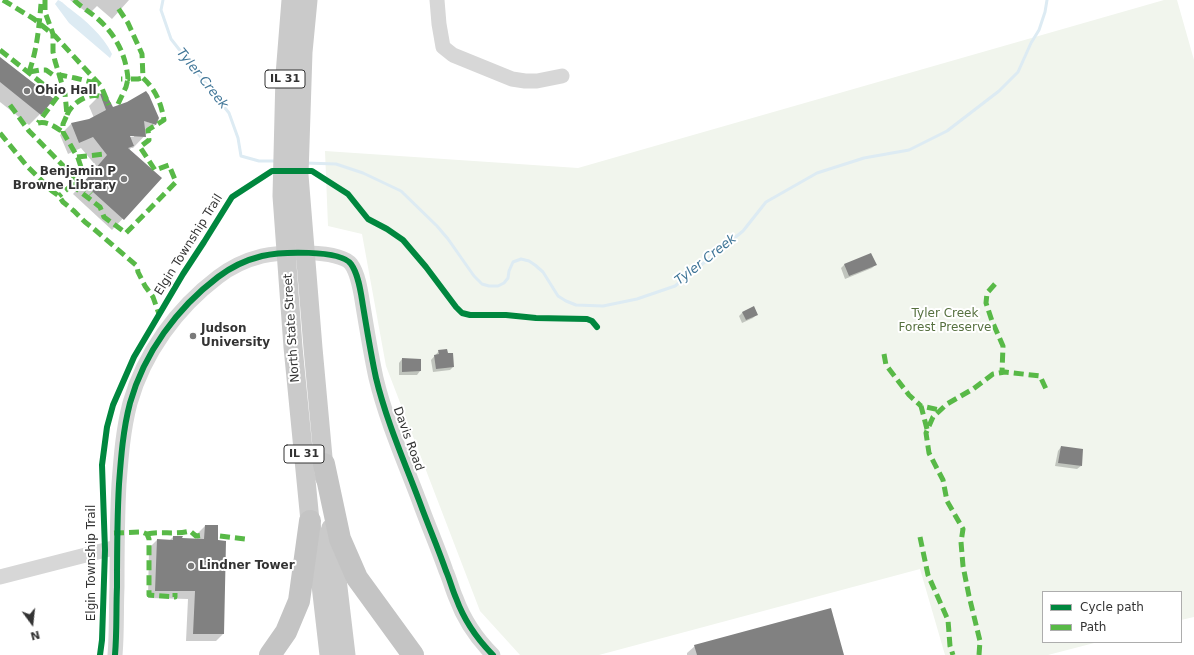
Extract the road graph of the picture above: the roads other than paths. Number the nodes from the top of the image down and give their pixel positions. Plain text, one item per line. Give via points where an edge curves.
1 (291, 0) edge
2 (308, 0) edge
3 (437, 0) edge
4 (562, 76) dead end
5 (291, 166) junction
6 (296, 253) junction
7 (324, 464) junction
8 (310, 521) junction
9 (117, 547) junction
10 (0, 577) edge
11 (115, 655) edge
12 (270, 655) edge
13 (329, 655) edge
14 (346, 655) edge
15 (413, 655) edge
16 (493, 655) edge

1 - 5 main road, North State Street / IL 31 via 286,75
2 - 5 main road, North State Street / IL 31
3 - 4 street via 443,47 453,55 512,79 537,81
5 - 6 main road, North State Street / IL 31
6 - 7 main road, North State Street / IL 31
6 - 8 main road, North State Street / IL 31 via 293,347
6 - 9 street, Davis Road via 261,256 226,271 193,298 155,346 133,396 122,444
6 - 16 street, Davis Road via 337,256 351,264 354,270 376,376 402,456 456,600 472,629
7 - 14 main road, North State Street / IL 31
7 - 15 highway via 340,539 357,578
8 - 12 highway via 299,601 286,632
8 - 13 main road, North State Street / IL 31 via 317,550
9 - 10 street
9 - 11 street, Davis Road

